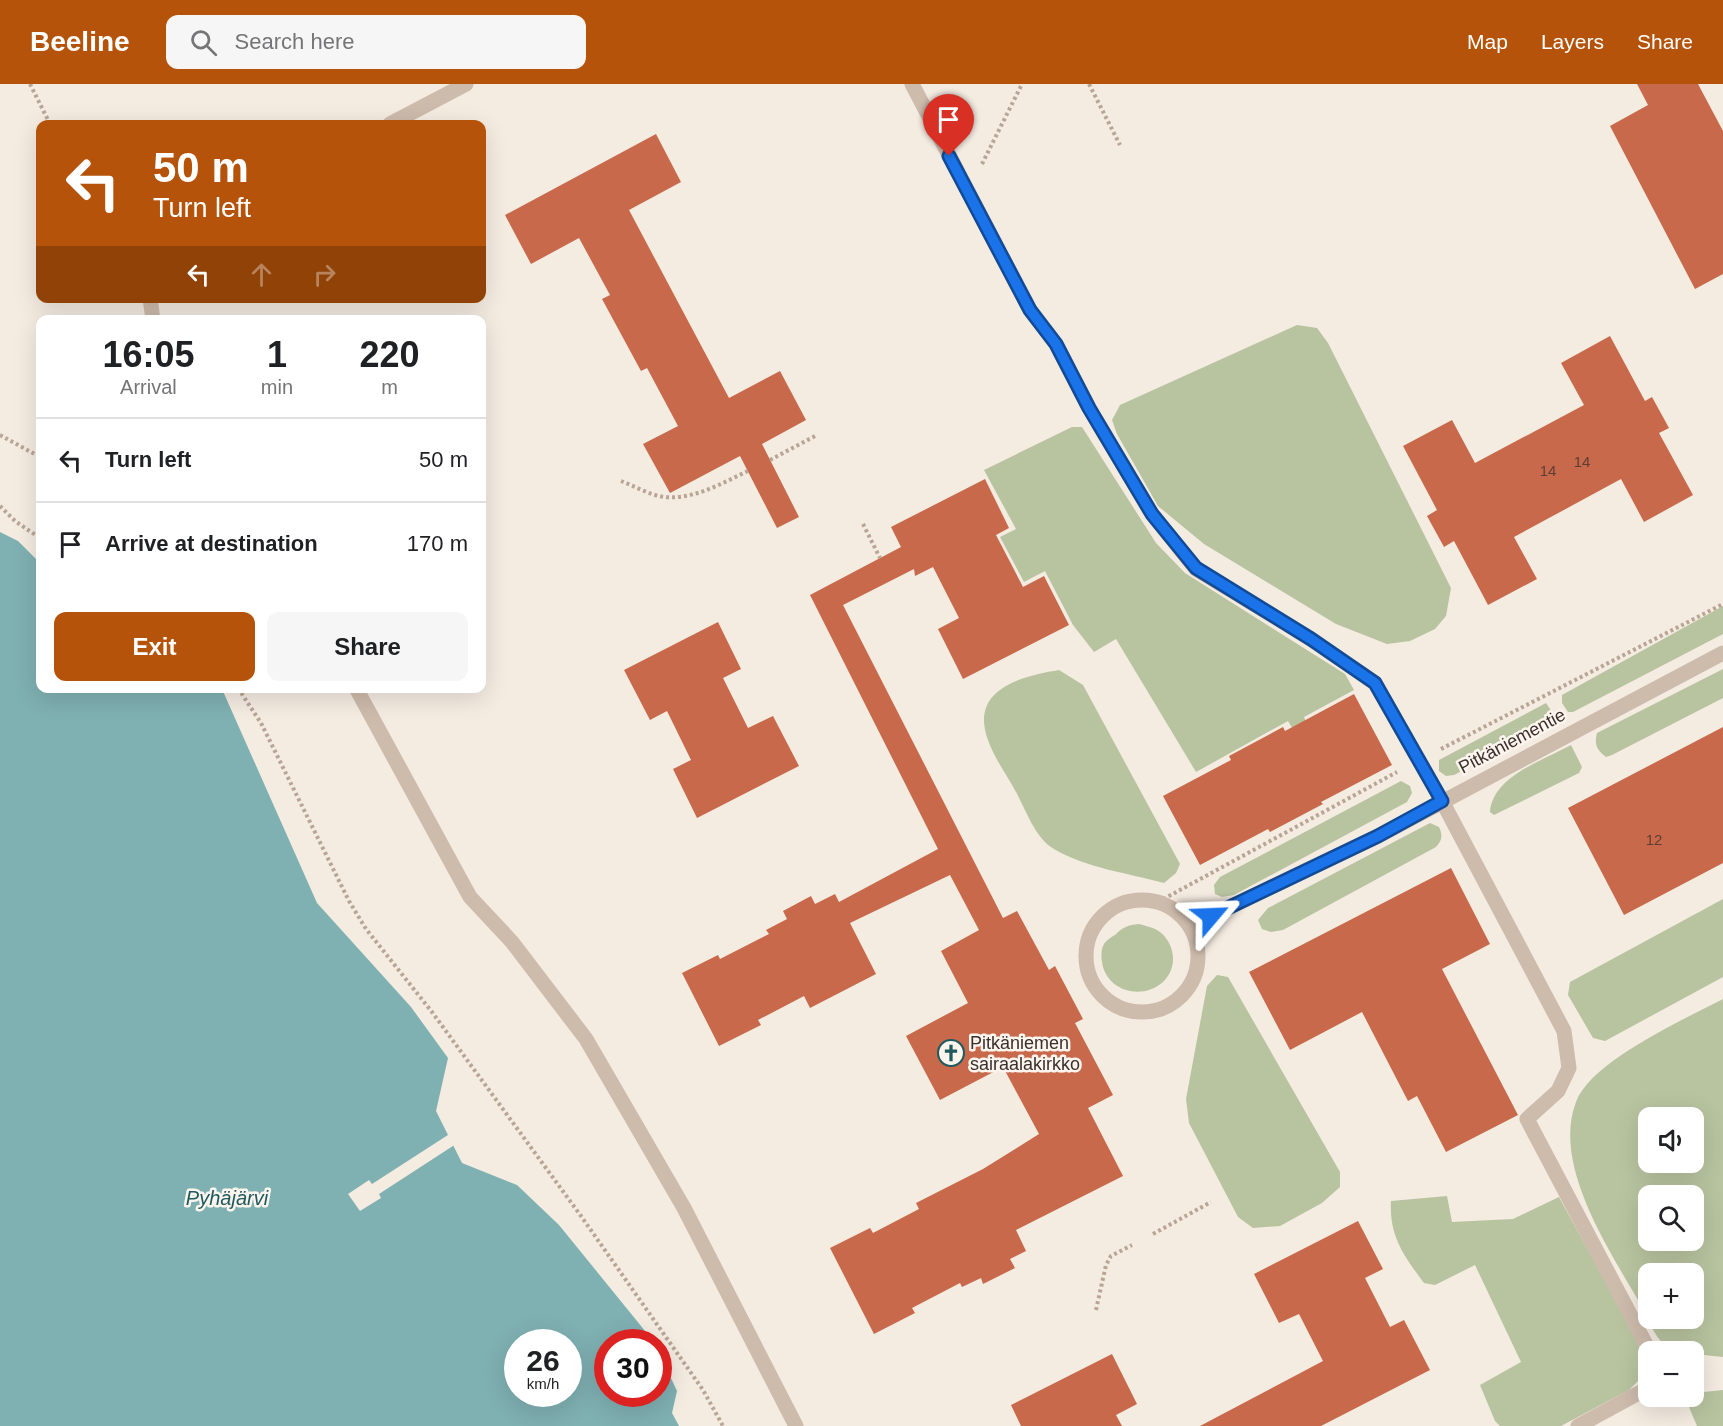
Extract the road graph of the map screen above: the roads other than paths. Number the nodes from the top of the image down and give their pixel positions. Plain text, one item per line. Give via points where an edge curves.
1 (466, 84) edge
2 (912, 84) edge
3 (398, 120) edge
4 (1723, 653) edge
5 (359, 693) edge
6 (1442, 801) junction
7 (1190, 926) junction
8 (1644, 1341) edge
9 (1638, 1393) edge
10 (796, 1426) edge
11 (1578, 1426) edge

1 - 3 street
2 - 6 street via 1030,310 1056,344 1152,514 1196,568 1375,683
4 - 6 street, Pitkäniementie
5 - 10 street via 470,897 512,942 586,1039 684,1208
6 - 7 street, Pitkäniementie
6 - 8 street via 1564,1031 1569,1068 1558,1091 1527,1119
7 - 7 street via 1176,911 1158,902 1135,900 1111,909 1096,924 1086,949 1093,982 1111,1002 1135,1012 1153,1011 1174,1002 1184,994 1198,963 1197,941
9 - 11 street

